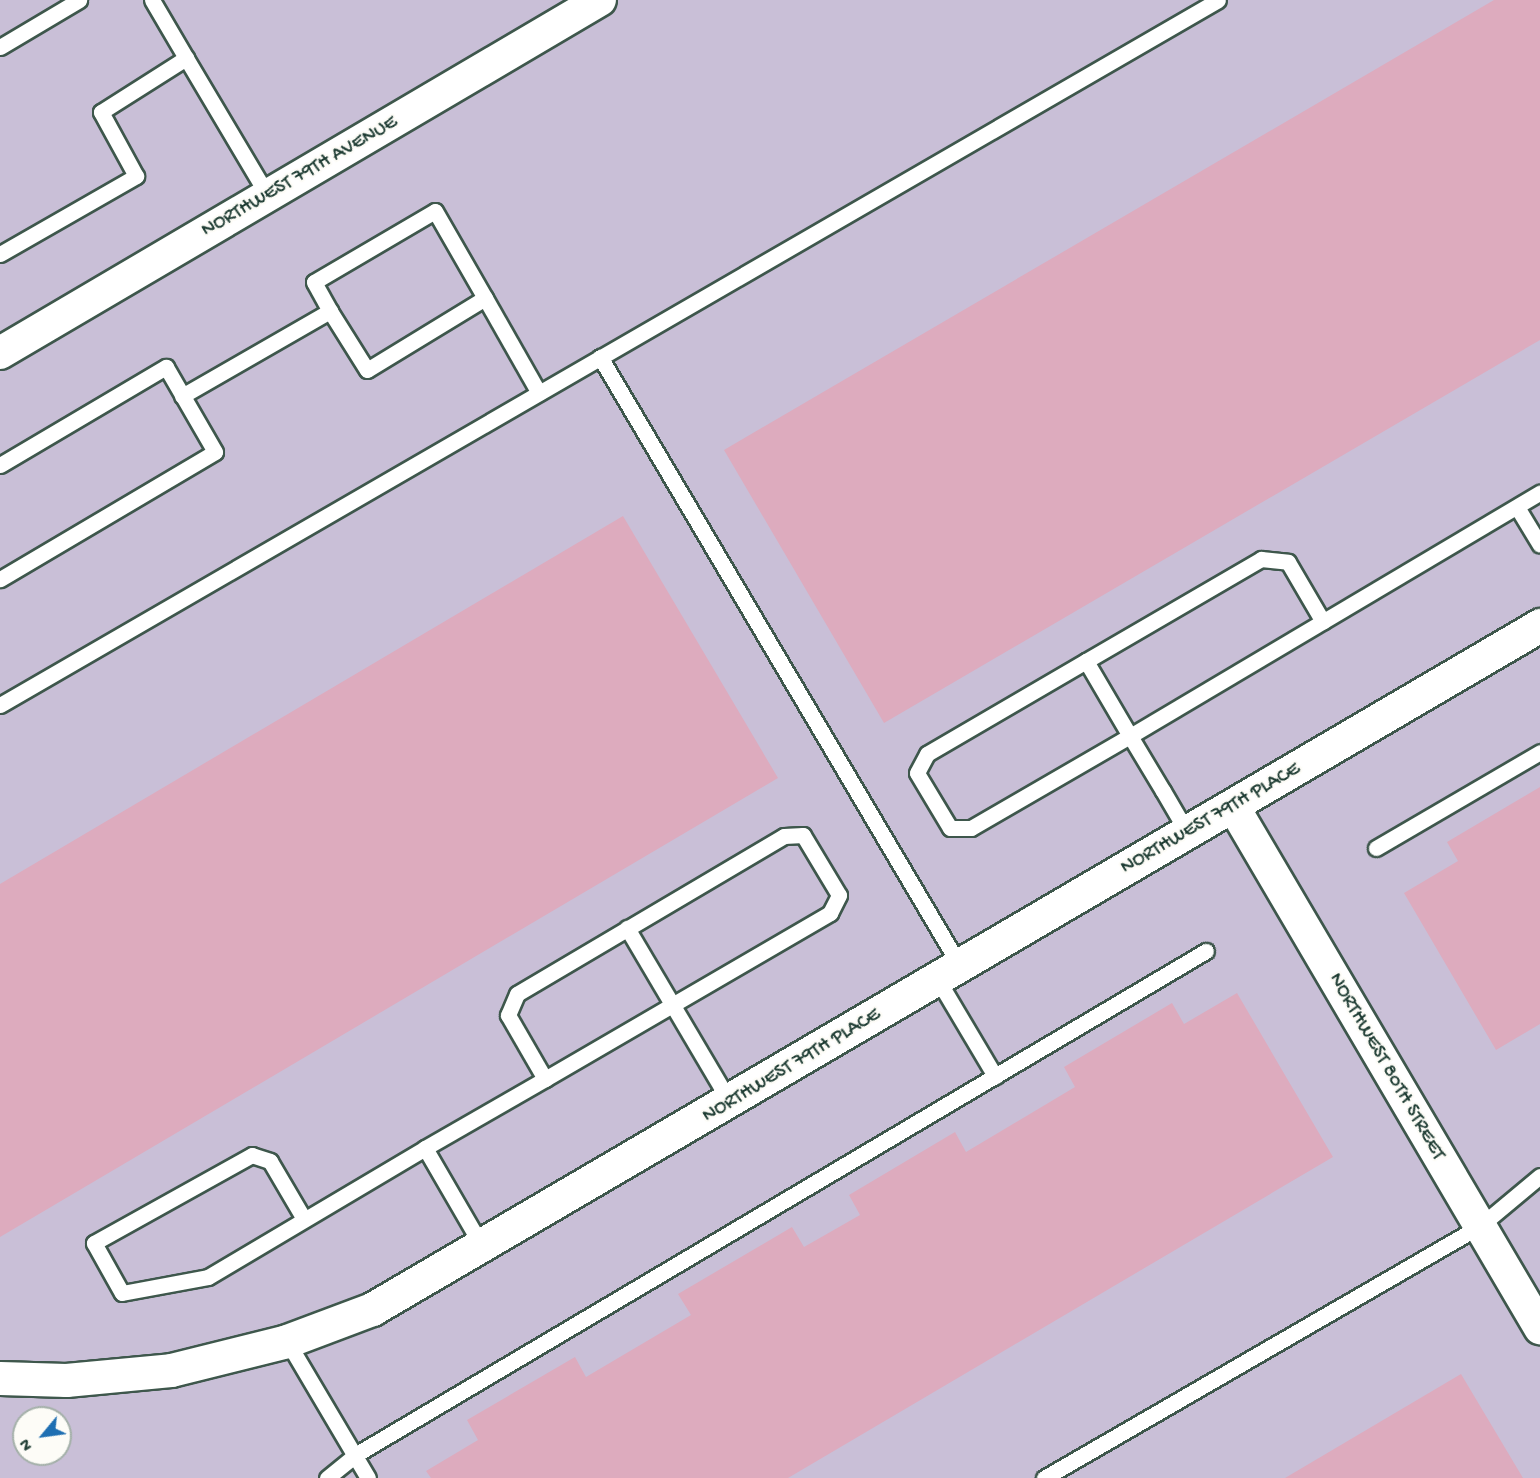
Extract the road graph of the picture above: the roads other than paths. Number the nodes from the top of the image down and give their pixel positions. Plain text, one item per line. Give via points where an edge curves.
1 (79, 0) edge
2 (152, 0) edge
3 (600, 0) edge
4 (1218, 0) edge
5 (0, 47) edge
6 (186, 58) junction
7 (268, 196) junction
8 (0, 254) edge
9 (485, 298) junction
10 (330, 311) junction
11 (0, 353) edge
12 (600, 357) junction
13 (539, 393) junction
14 (183, 396) junction
15 (0, 465) edge
16 (1540, 493) edge
17 (1517, 507) junction
18 (1540, 546) edge
19 (0, 579) edge
20 (1323, 622) junction
21 (1540, 626) edge
22 (1086, 661) junction
23 (0, 705) edge
24 (1130, 736) junction
25 (1540, 752) edge
26 (1233, 806) junction
27 (1188, 832) junction
28 (1376, 848) dead end
29 (627, 928) junction
30 (1206, 951) dead end
31 (949, 973) junction
32 (673, 1005) junction
33 (995, 1076) junction
34 (545, 1079) junction
35 (730, 1102) junction
36 (425, 1148) junction
37 (1540, 1176) edge
38 (304, 1219) junction
39 (1480, 1226) junction
40 (483, 1248) junction
41 (1540, 1328) edge
42 (287, 1341) junction
43 (0, 1378) edge
44 (355, 1455) junction
45 (327, 1478) edge
46 (368, 1478) edge
47 (1044, 1478) edge

1 - 5 lane
2 - 6 lane
3 - 7 street, NORTHWEST 79TH AVENUE
4 - 12 lane
6 - 7 lane
6 - 8 lane via 101,112 136,176
7 - 11 street, NORTHWEST 79TH AVENUE
9 - 10 lane via 368,370
9 - 10 lane via 435,211 314,282
9 - 13 lane
10 - 14 lane
12 - 13 lane
12 - 31 lane
13 - 23 lane
14 - 15 lane via 166,367
14 - 19 lane via 215,452
16 - 17 lane
17 - 18 lane
17 - 20 lane
20 - 22 lane via 1288,562 1261,559
20 - 24 lane
21 - 26 main road, NORTHWEST 79TH PLACE
22 - 24 lane
22 - 24 lane via 927,754 917,772 950,828 971,828
24 - 27 lane
25 - 28 lane
26 - 27 main road, NORTHWEST 79TH PLACE
26 - 39 street, NORTHWEST 80TH STREET
27 - 31 main road, NORTHWEST 79TH PLACE
29 - 32 lane
29 - 32 lane via 784,836 803,835 838,895 830,913
29 - 34 lane via 517,994 508,1015
30 - 33 lane
31 - 33 lane
31 - 35 main road, NORTHWEST 79TH PLACE
32 - 34 lane
32 - 35 lane
33 - 44 lane
34 - 36 lane
35 - 40 main road, NORTHWEST 79TH PLACE
36 - 38 lane
36 - 40 lane
37 - 39 lane
38 - 38 lane via 208,1277 122,1293 94,1243 252,1155 270,1161
39 - 41 street, NORTHWEST 80TH STREET
39 - 47 lane
40 - 42 main road, NORTHWEST 79TH PLACE via 372,1309
42 - 43 main road, NORTHWEST 79TH PLACE via 211,1362 118,1377
42 - 44 lane
44 - 45 lane
44 - 46 lane

